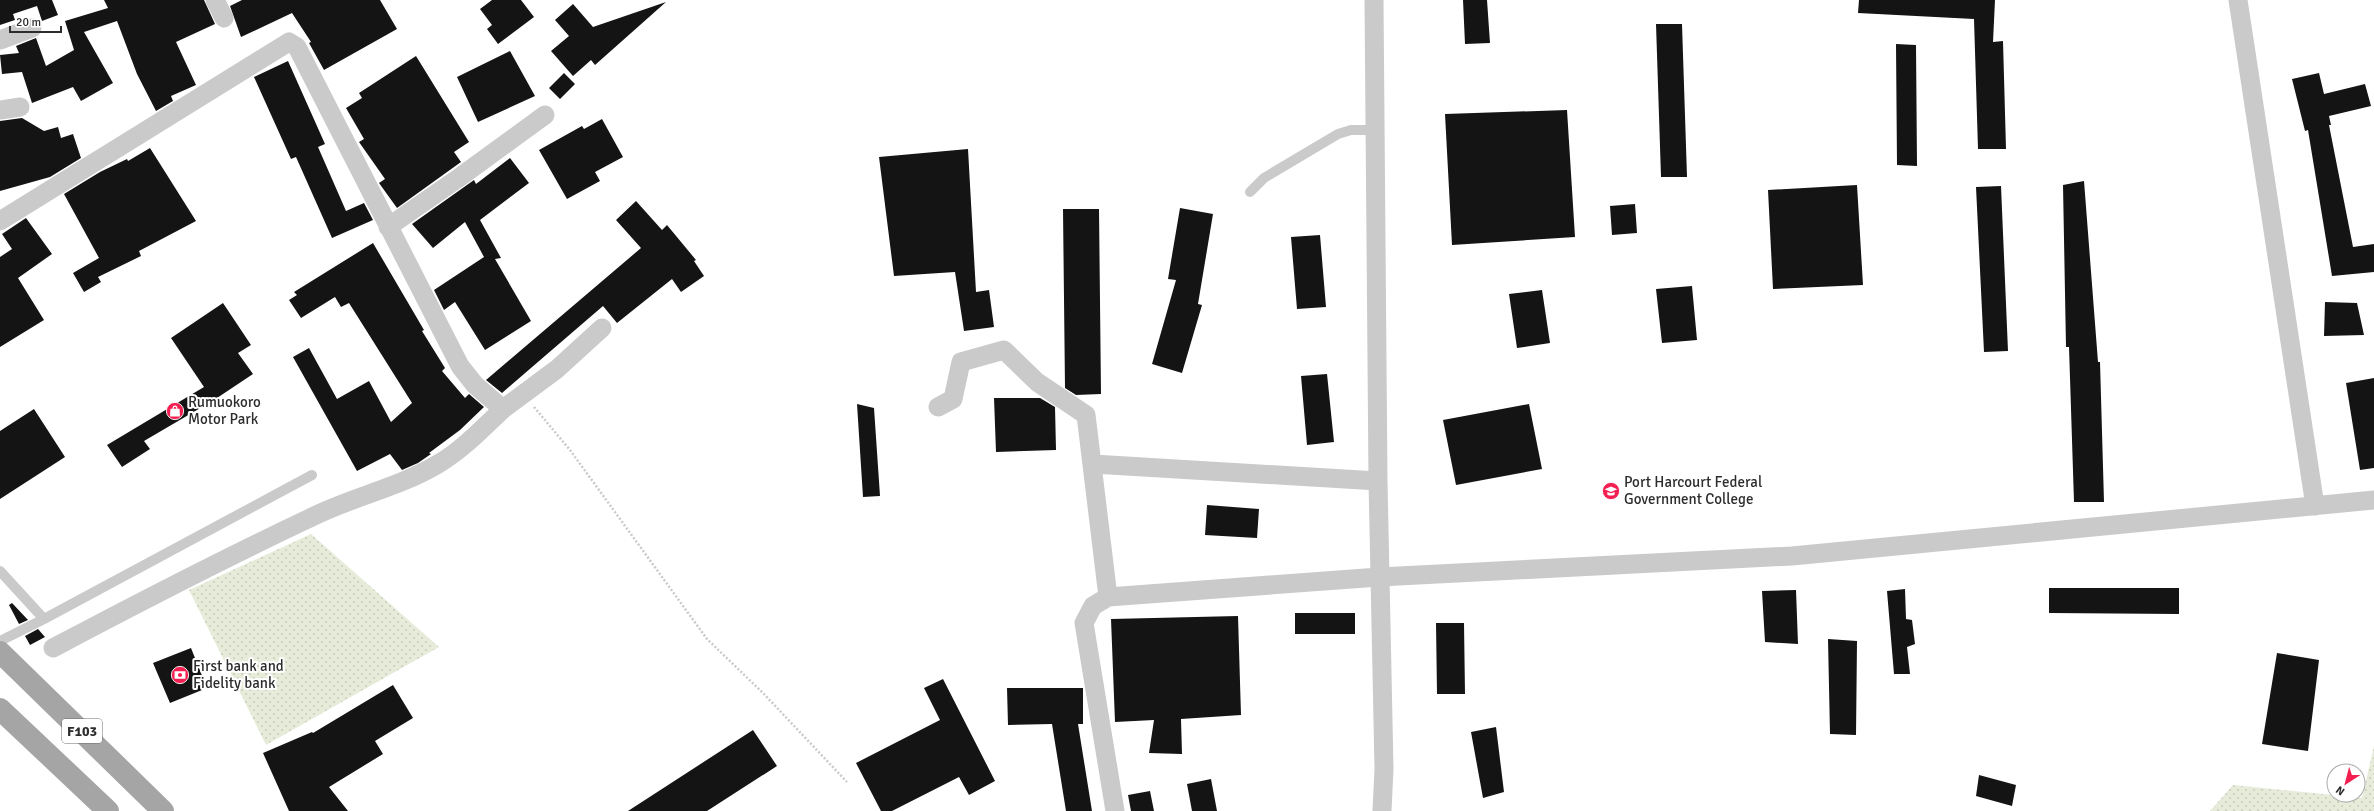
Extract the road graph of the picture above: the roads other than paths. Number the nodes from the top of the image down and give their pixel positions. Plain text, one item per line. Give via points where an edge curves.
1 (215, 0) edge
2 (1374, 0) edge
3 (2238, 0) edge
4 (224, 18) dead end
5 (32, 28) dead end
6 (0, 40) edge
7 (20, 107) dead end
8 (0, 110) edge
9 (545, 115) dead end
10 (1375, 130) junction
11 (1250, 192) dead end
12 (0, 220) edge
13 (388, 226) junction
14 (602, 328) dead end
15 (938, 407) dead end
16 (503, 409) junction
17 (1093, 464) junction
18 (312, 475) dead end
19 (1378, 481) junction
20 (2374, 500) edge
21 (2315, 506) junction
22 (0, 571) edge
23 (1379, 577) junction
24 (1108, 597) junction
25 (44, 620) junction
26 (0, 641) edge
27 (53, 648) dead end
28 (0, 652) edge
29 (0, 709) edge
30 (108, 811) edge
31 (163, 811) edge
32 (1115, 811) edge
33 (1382, 811) edge

1 - 4 street
2 - 10 street
3 - 21 street
5 - 6 street
7 - 8 street
9 - 13 street via 460,178
10 - 11 lane via 1351,130 1338,134 1264,178
10 - 19 street
12 - 13 street via 289,42 296,47
13 - 16 street via 460,366 475,385
14 - 16 street via 557,369
15 - 17 street via 953,399 961,362 1004,350 1038,382 1086,415
16 - 27 street via 475,436 438,464 386,488 338,504 188,576
17 - 19 street
17 - 24 street via 1100,544
18 - 25 lane
19 - 23 street
20 - 21 street
21 - 23 street via 1792,556
22 - 25 lane
23 - 24 street
23 - 33 street via 1384,769
24 - 32 street via 1094,606 1084,623
25 - 26 lane
28 - 31 main road, F103
29 - 30 main road, F103

